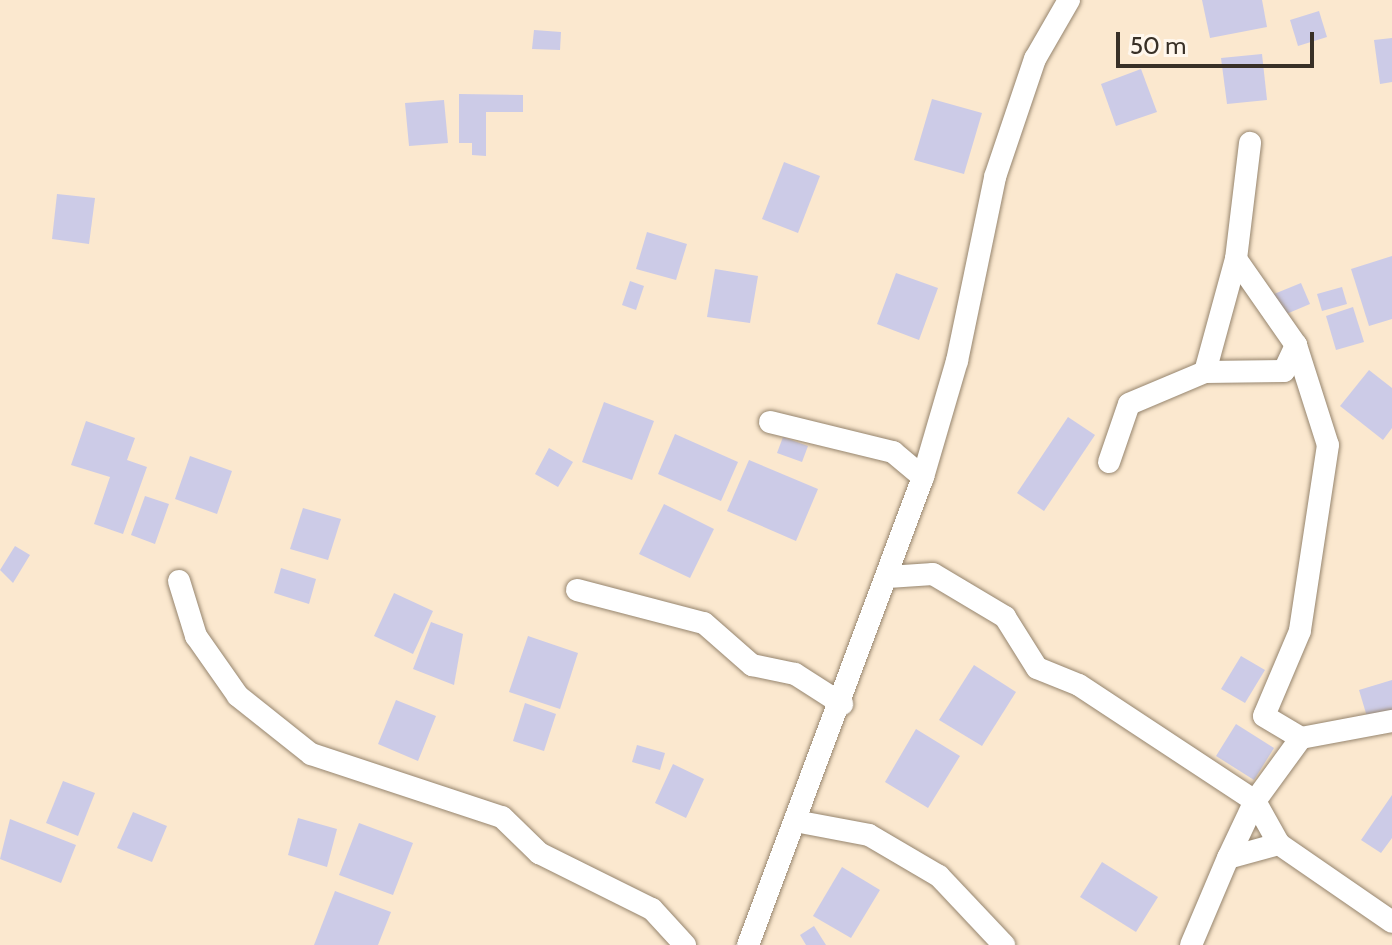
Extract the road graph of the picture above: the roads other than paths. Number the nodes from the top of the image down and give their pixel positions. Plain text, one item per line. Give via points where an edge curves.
1 (1069, 0) edge
2 (1250, 143) dead end
3 (1236, 259) junction
4 (1296, 345) junction
5 (1284, 371) junction
6 (1205, 372) junction
7 (1311, 391) junction
8 (770, 422) dead end
9 (1109, 462) dead end
10 (923, 477) junction
11 (888, 577) junction
12 (179, 581) dead end
13 (577, 590) dead end
14 (842, 704) junction
15 (1392, 721) edge
16 (1301, 738) junction
17 (1255, 801) junction
18 (795, 821) junction
19 (1279, 844) junction
20 (1228, 858) junction
21 (1392, 922) edge
22 (685, 945) edge
23 (748, 945) edge
24 (1004, 945) edge
25 (1191, 945) edge

1 - 10 street via 1035,59 995,177 957,361
2 - 3 street
3 - 4 street
3 - 6 street
4 - 5 street
4 - 7 street
5 - 6 street
5 - 7 street
6 - 9 street via 1129,404
7 - 16 street via 1328,445 1300,631 1264,716
8 - 10 street via 893,452
10 - 11 street
11 - 14 street
11 - 17 street via 933,574 965,591 1005,617 1037,668 1079,685
12 - 22 street via 196,636 238,696 311,754 502,817 539,853 652,909
13 - 14 street via 704,623 752,665 795,674
14 - 18 street
15 - 16 street
16 - 17 street
17 - 19 street
17 - 20 street
18 - 23 street
18 - 24 street via 869,835 939,876
19 - 20 street
19 - 21 street
20 - 25 street

